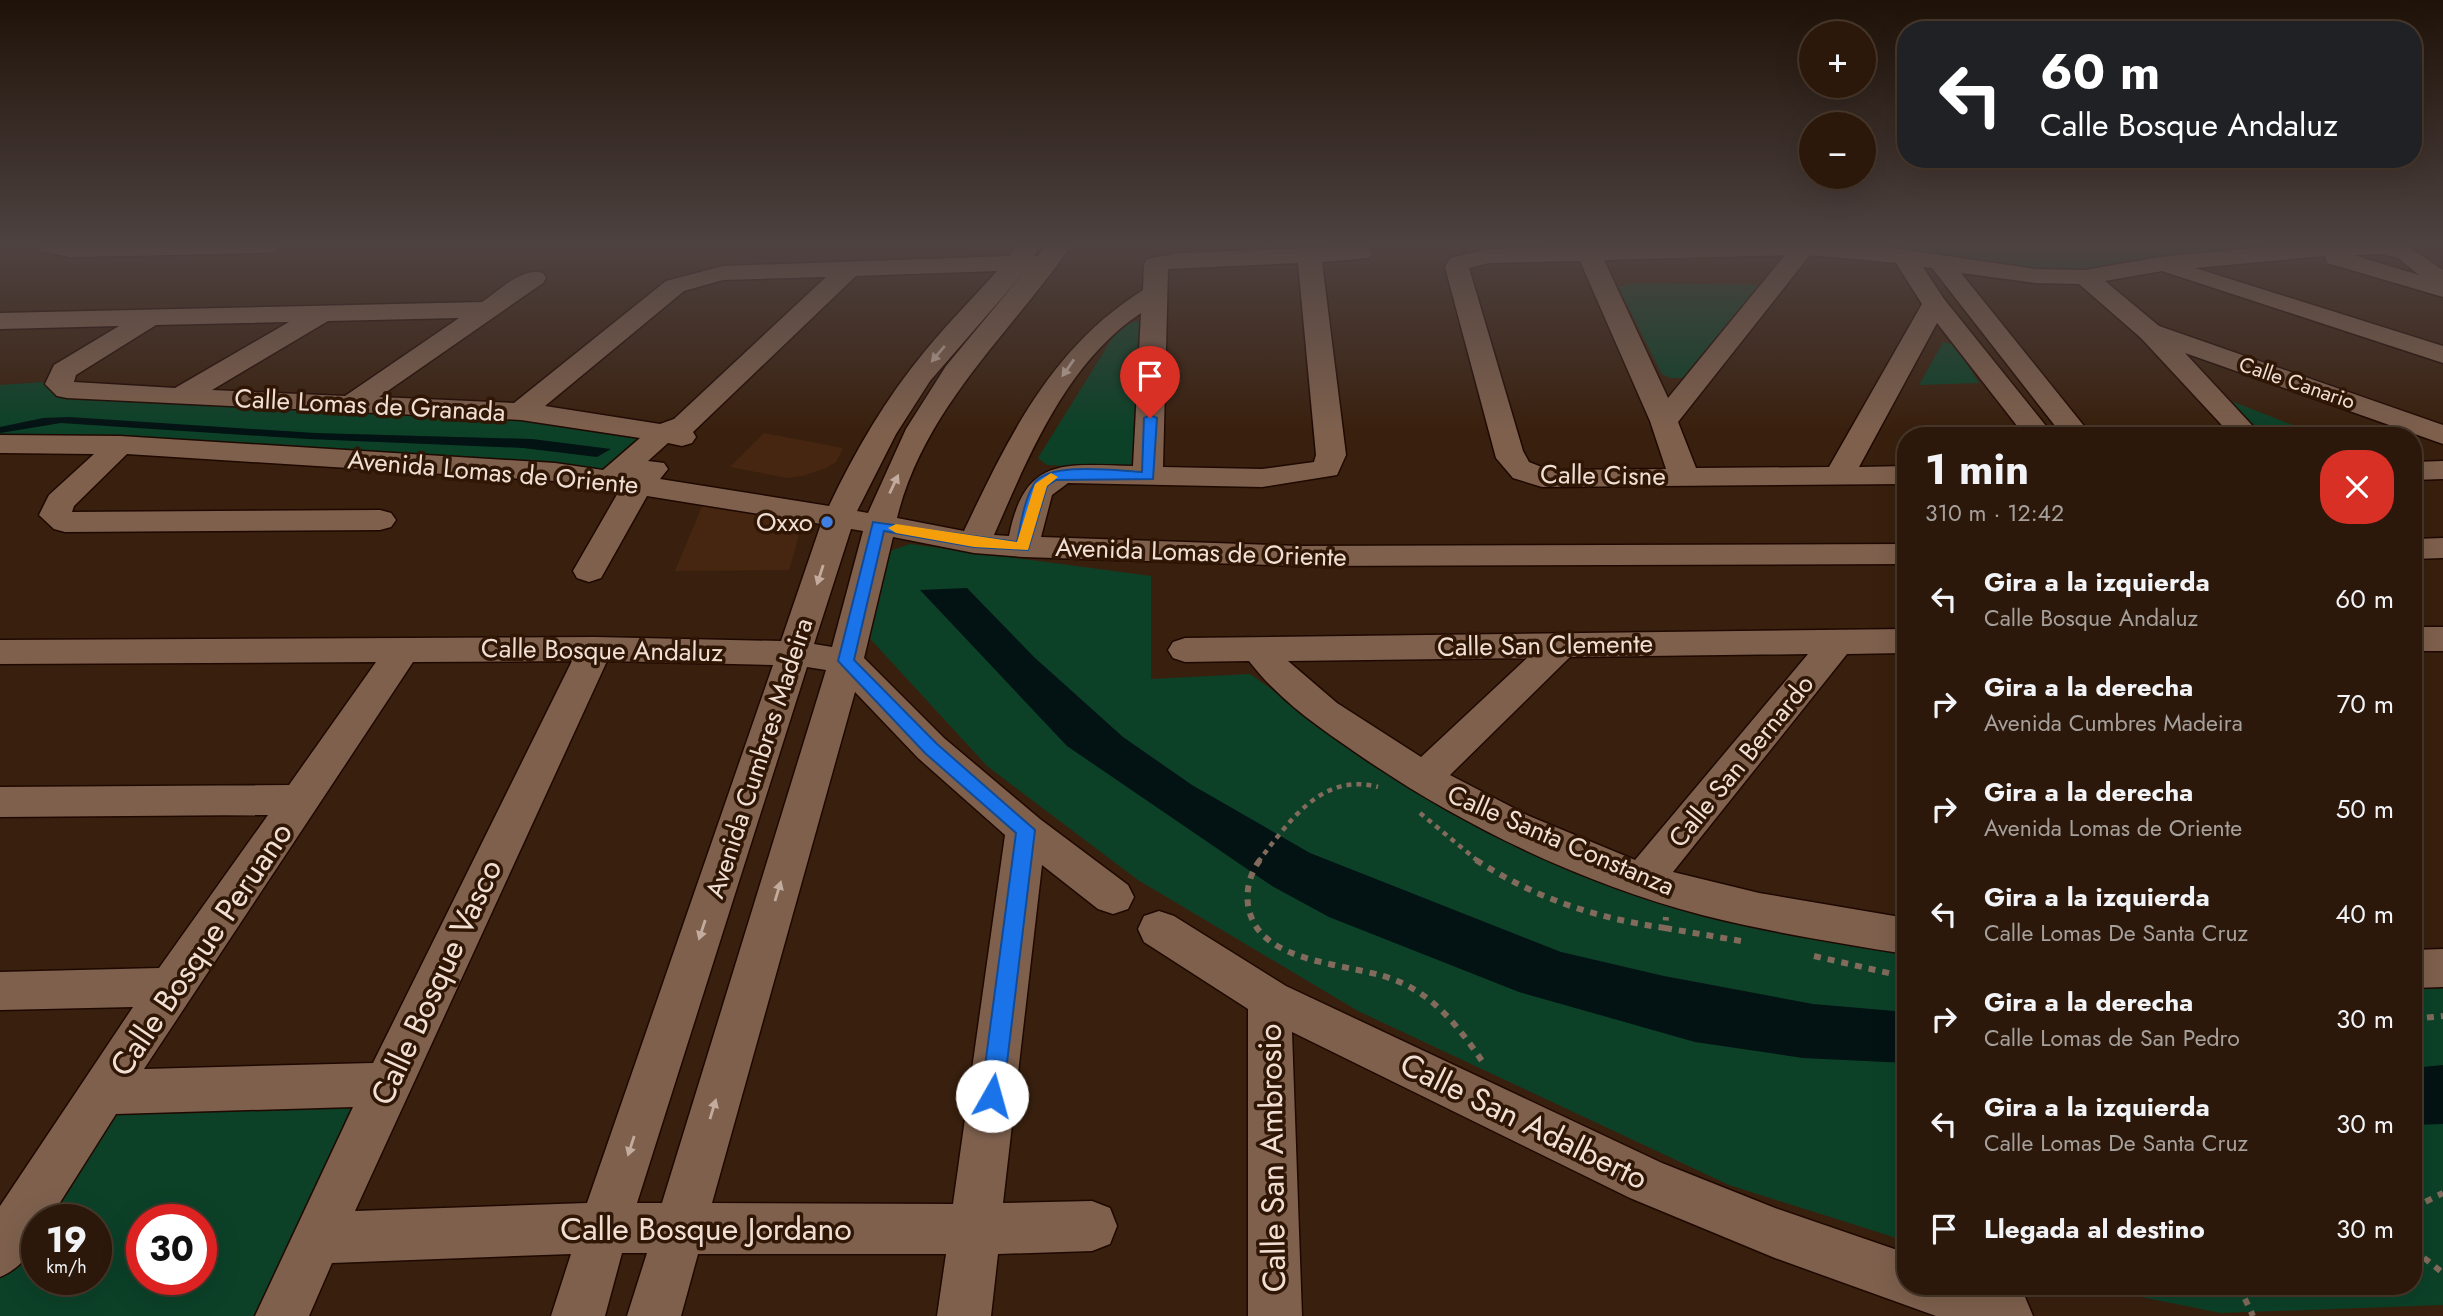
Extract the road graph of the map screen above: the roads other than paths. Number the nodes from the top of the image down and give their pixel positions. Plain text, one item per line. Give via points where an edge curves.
1 (490, 307) edge
2 (650, 307) edge
3 (808, 307) edge
4 (985, 307) edge
5 (1001, 307) edge
6 (1127, 307) edge
7 (1155, 307) edge
8 (1315, 307) edge
9 (1468, 307) edge
10 (1613, 307) edge
11 (1755, 307) edge
12 (1934, 307) edge
13 (1939, 307) edge
14 (1976, 307) edge
15 (2121, 307) edge
16 (2295, 307) edge
17 (486, 310) junction
18 (326, 312) junction
19 (153, 316) junction
20 (0, 321) edge
21 (2150, 332) junction
22 (2443, 355) edge
23 (180, 397) junction
24 (350, 405) junction
25 (521, 412) junction
26 (1664, 421) junction
27 (2033, 427) edge
28 (2071, 427) edge
29 (2240, 427) edge
30 (2420, 427) edge
31 (2422, 428) edge
32 (676, 432) junction
33 (2443, 435) edge
34 (0, 444) edge
35 (120, 445) junction
36 (2443, 470) edge
37 (2422, 471) edge
38 (1897, 475) edge
39 (1148, 476) junction
40 (1839, 476) junction
41 (1684, 477) junction
42 (624, 482) junction
43 (839, 517) junction
44 (380, 520) dead end
45 (878, 525) junction
46 (974, 543) junction
47 (1023, 547) junction
48 (2443, 548) edge
49 (2422, 549) edge
50 (1897, 554) edge
51 (589, 571) dead end
52 (2422, 639) edge
53 (2443, 639) edge
54 (1838, 641) junction
55 (1897, 641) edge
56 (1563, 644) junction
57 (404, 649) junction
58 (595, 649) junction
59 (1185, 650) dead end
60 (1260, 651) junction
61 (0, 652) edge
62 (793, 653) junction
63 (846, 661) junction
64 (1408, 792) junction
65 (302, 800) junction
66 (0, 803) edge
67 (1026, 830) junction
68 (1659, 885) junction
69 (1114, 897) dead end
70 (1159, 929) dead end
71 (1897, 934) edge
72 (2443, 968) edge
73 (2422, 969) edge
74 (171, 988) junction
75 (0, 991) edge
76 (1270, 1000) junction
77 (387, 1084) junction
78 (105, 1092) junction
79 (1092, 1226) dead end
80 (678, 1227) junction
81 (604, 1228) junction
82 (975, 1229) junction
83 (319, 1238) junction
84 (3, 1240) edge
85 (1897, 1276) edge
86 (1950, 1295) edge
87 (282, 1316) edge
88 (578, 1316) edge
89 (654, 1316) edge
90 (964, 1316) edge
91 (1275, 1316) edge
92 (2006, 1316) edge

1 - 17 street
2 - 25 street
3 - 32 street
4 -> 43 street, Avenida Cumbres Madeira via 936,356 897,407 866,458
45 -> 5 street, Avenida Cumbres Madeira via 920,429
6 -> 46 street via 1070,364 1007,467
7 - 39 street
8 - 39 street via 1332,456 1326,469 1262,478
9 - 41 street, Calle Cisne via 1512,463 1523,472 1549,479
10 - 26 street
11 - 26 street
12 - 40 street
13 - 27 street
14 - 28 street
15 - 21 street
16 - 22 street
17 - 18 street
17 - 24 street
18 - 19 street
18 - 23 street
19 - 20 street
19 - 23 street, Calle Lomas de Granada via 64,371 59,384 67,390 93,393
21 - 29 street
21 - 30 street, Calle Canario
23 - 24 street, Calle Lomas de Granada
24 - 25 street, Calle Lomas de Granada
25 - 32 street, Calle Lomas de Granada
26 - 41 street
31 - 33 street, Calle Canario
32 - 42 street
34 - 35 street, Avenida Lomas de Oriente
35 - 42 street, Avenida Lomas de Oriente via 519,470
35 - 44 street via 60,502 54,515 65,522 90,524
36 - 37 street
38 - 40 street, Calle Cisne
39 - 47 street via 1065,474 1041,484
40 - 41 street, Calle Cisne
42 - 43 street, Avenida Lomas de Oriente
42 - 51 street
43 - 45 street, Avenida Lomas de Oriente
43 -> 62 street, Avenida Cumbres Madeira
45 - 46 street, Avenida Lomas de Oriente
45 - 63 street, Avenida Cumbres Madeira
46 - 47 street, Avenida Lomas de Oriente
47 - 50 street, Avenida Lomas de Oriente via 1299,556
48 - 49 street
52 - 53 street
54 - 55 street, Calle San Clemente
54 - 56 street, Calle San Clemente
54 - 68 street, Calle San Bernardo
56 - 60 street, Calle San Clemente
56 - 64 street
57 - 58 street, Calle Bosque Andaluz
57 - 61 street, Calle Bosque Andaluz
57 - 65 street, Calle Bosque Peruano
58 - 62 street, Calle Bosque Andaluz
58 - 77 street, Calle Bosque Vasco
59 - 60 street, Calle San Clemente
60 - 64 street, Calle Santa Constanza via 1287,684
62 - 63 street, Calle Bosque Andaluz
62 -> 81 street, Avenida Cumbres Madeira
63 - 67 street via 931,748
80 -> 63 street, Avenida Cumbres Madeira
64 - 68 street, Calle Santa Constanza via 1522,829
65 - 66 street
65 - 74 street, Calle Bosque Peruano
67 - 69 street
67 - 82 street
68 - 71 street, Calle Santa Constanza via 1730,905
70 - 76 street, Calle San Adalberto
72 - 73 street
74 - 75 street
74 - 78 street, Calle Bosque Peruano
76 - 85 street, Calle San Adalberto via 1647,1181 1774,1233
76 - 91 street, Calle San Ambrosio
77 - 78 street
77 - 83 street, Calle Bosque Vasco
78 - 84 street, Calle Bosque Peruano
79 - 82 street, Calle Bosque Jordano
80 - 81 street, Calle Bosque Jordano
80 - 82 street, Calle Bosque Jordano
80 - 89 street, Avenida Cumbres Madeira
81 - 83 street, Calle Bosque Jordano
81 - 88 street, Avenida Cumbres Madeira
82 - 90 street
83 - 87 street, Calle Bosque Vasco
86 - 92 street

